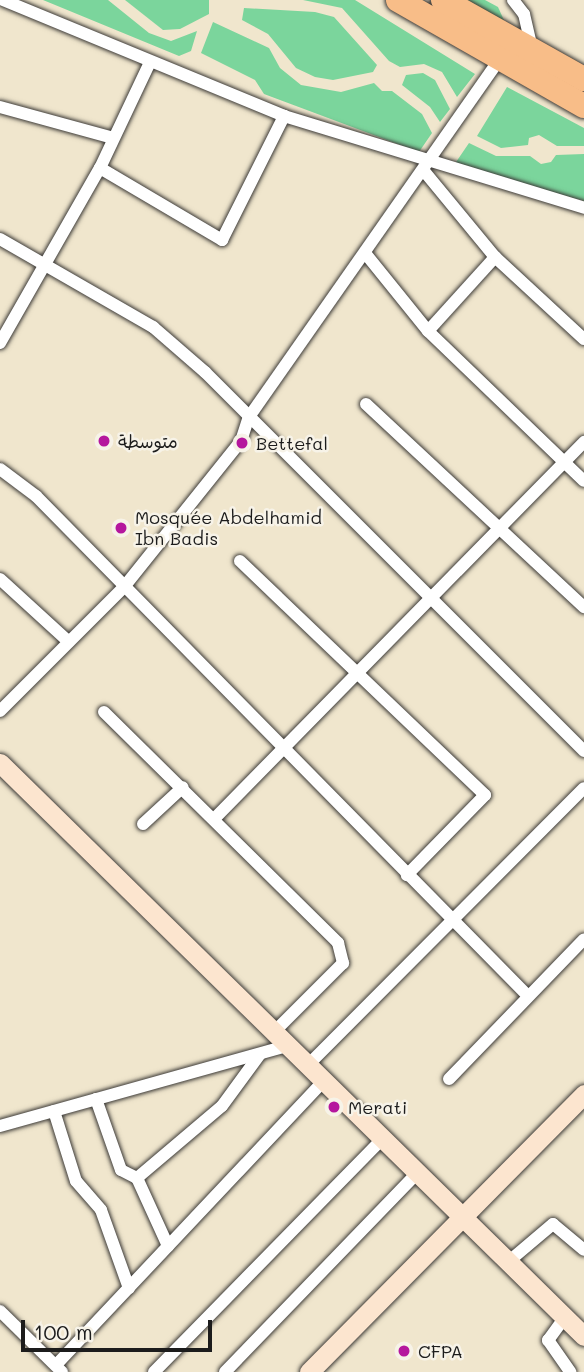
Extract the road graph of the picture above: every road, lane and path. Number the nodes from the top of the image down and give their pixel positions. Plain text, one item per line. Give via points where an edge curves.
1 (2, 0) edge
2 (398, 0) edge
3 (443, 0) edge
4 (513, 0) edge
5 (532, 50) junction
6 (501, 57) junction
7 (150, 62) junction
8 (584, 79) edge
9 (584, 106) edge
10 (0, 107) edge
11 (284, 116) junction
12 (113, 138) junction
13 (427, 166) junction
14 (100, 169) junction
15 (584, 208) edge
16 (0, 239) edge
17 (365, 253) junction
18 (495, 257) junction
19 (44, 261) junction
20 (428, 331) junction
21 (584, 339) edge
22 (0, 343) edge
23 (366, 404) dead end
24 (249, 417) junction
25 (584, 442) edge
26 (564, 462) junction
27 (0, 469) edge
28 (584, 481) edge
29 (502, 527) junction
30 (240, 561) dead end
31 (0, 579) edge
32 (124, 587) junction
33 (432, 599) junction
34 (584, 607) edge
35 (69, 642) junction
36 (357, 675) junction
37 (0, 711) edge
38 (104, 712) dead end
39 (284, 747) junction
40 (584, 751) edge
41 (0, 763) edge
42 (183, 787) junction
43 (584, 788) edge
44 (215, 818) junction
45 (143, 824) dead end
46 (407, 875) junction
47 (450, 920) junction
48 (584, 939) edge
49 (528, 996) junction
50 (280, 1040) junction
51 (260, 1054) junction
52 (307, 1066) junction
53 (449, 1079) dead end
54 (323, 1082) junction
55 (584, 1094) edge
56 (96, 1099) junction
57 (54, 1111) junction
58 (0, 1126) edge
59 (382, 1139) junction
60 (417, 1173) junction
61 (137, 1178) junction
62 (462, 1217) junction
63 (168, 1246) junction
64 (584, 1250) edge
65 (508, 1262) junction
66 (129, 1288) junction
67 (3, 1317) edge
68 (578, 1327) edge
69 (59, 1368) edge
70 (154, 1372) edge
71 (225, 1372) edge
72 (309, 1372) edge
73 (570, 1372) edge

1 - 7 street
2 - 6 highway
3 - 5 highway
4 - 5 street via 524,14
5 - 8 highway
6 - 9 highway
6 - 13 street
7 - 11 street
7 - 12 street
10 - 12 street
11 - 13 street
11 - 14 street via 222,240
12 - 14 street
13 - 15 street
13 - 17 street
13 - 18 street
14 - 19 street
16 - 19 street
17 - 20 street
17 - 24 street
18 - 20 street
18 - 21 street
19 - 22 street
19 - 24 street via 153,327
20 - 26 street
23 - 29 street
24 - 32 street via 241,441
24 - 33 street
25 - 26 street
26 - 28 street
26 - 29 street
27 - 32 street via 36,496
29 - 33 street
29 - 34 street
30 - 36 street
31 - 35 street
32 - 35 street
32 - 39 street
33 - 36 street
33 - 40 street
35 - 37 street
36 - 39 street
36 - 46 street via 485,795
38 - 42 street
39 - 44 street
39 - 46 street
41 - 50 street
42 - 44 street
42 - 45 street
43 - 47 street
44 - 50 street via 338,943 343,955 343,963
46 - 47 street
47 - 49 street
47 - 52 street
48 - 49 street
49 - 53 street
50 - 51 street
50 - 52 street
51 - 56 street
51 - 61 street via 222,1106
52 - 54 street
54 - 59 street
54 - 63 street
55 - 62 street
56 - 57 street
56 - 61 street via 121,1170
57 - 58 street
57 - 66 street via 76,1181 101,1210
59 - 60 street
59 - 70 street
60 - 62 street
60 - 71 street
61 - 63 street
62 - 65 street
62 - 72 street
63 - 66 street
64 - 65 street via 553,1224
65 - 68 street
66 - 69 street
67 - 69 street
68 - 73 street via 548,1340

